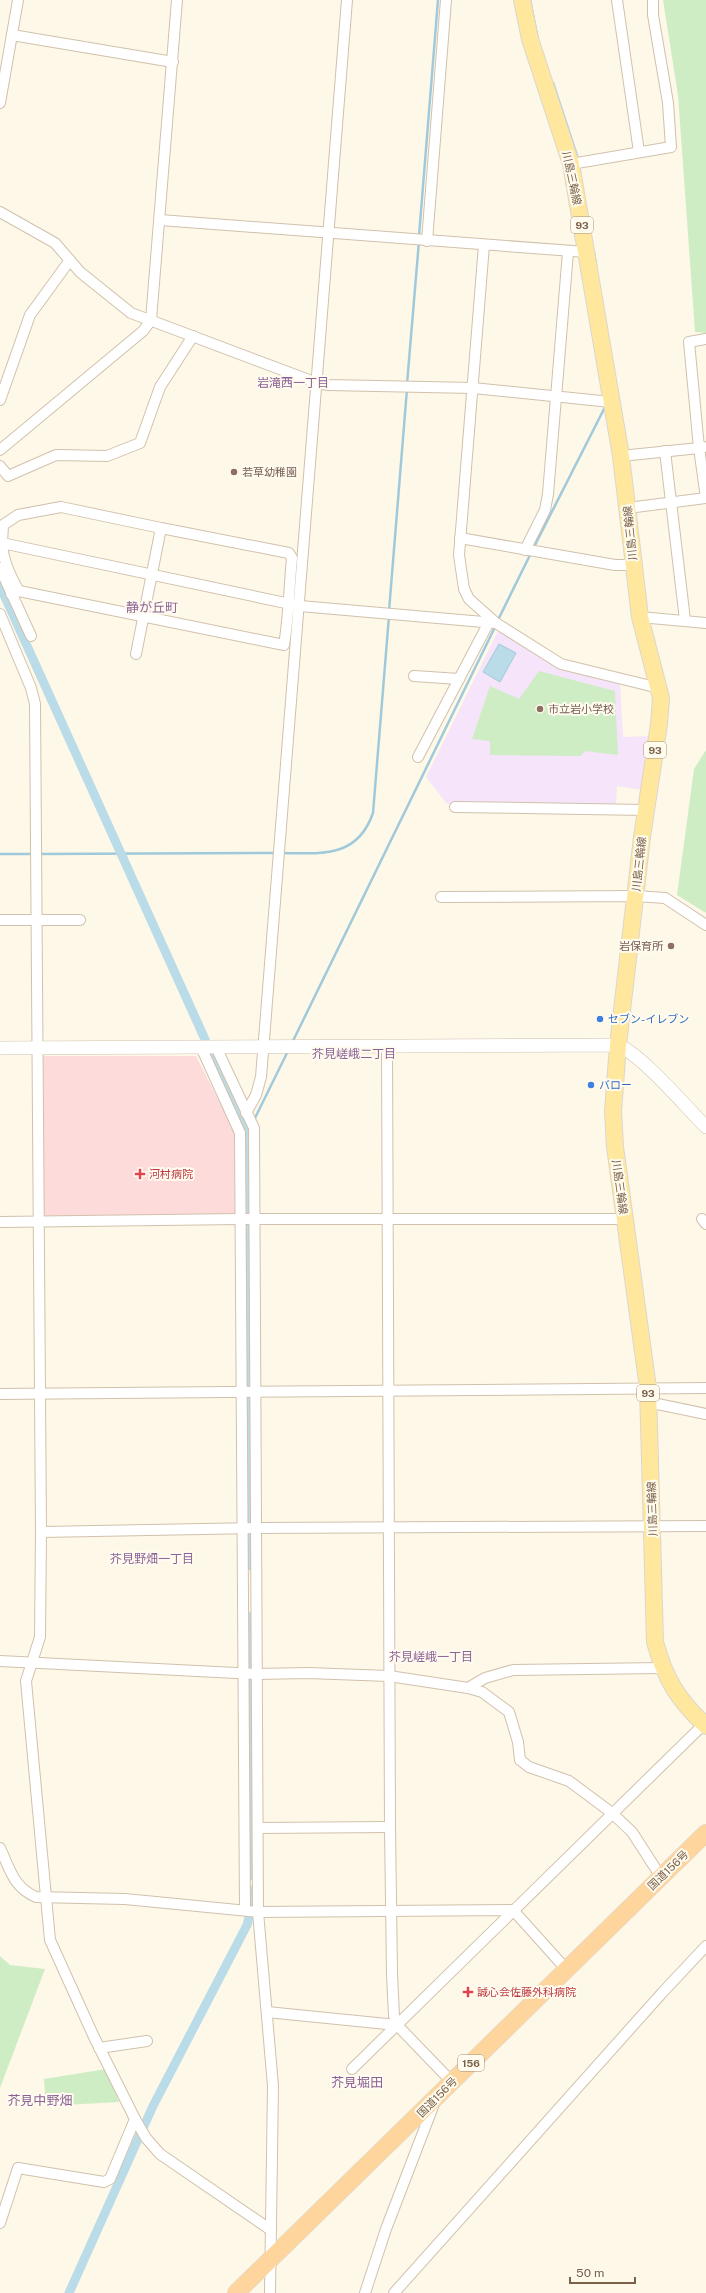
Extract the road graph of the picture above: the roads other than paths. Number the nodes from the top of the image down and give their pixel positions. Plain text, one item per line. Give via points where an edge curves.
1 (18, 0) edge
2 (178, 0) edge
3 (346, 0) edge
4 (446, 0) edge
5 (522, 0) edge
6 (617, 0) edge
7 (653, 0) edge
8 (12, 35) junction
9 (173, 62) junction
10 (0, 103) edge
11 (639, 152) junction
12 (571, 164) junction
13 (0, 212) edge
14 (160, 220) junction
15 (328, 234) junction
16 (421, 240) junction
17 (484, 245) junction
18 (568, 252) junction
19 (586, 252) junction
20 (70, 260) junction
21 (151, 320) junction
22 (193, 336) junction
23 (706, 339) edge
24 (317, 383) junction
25 (473, 388) junction
26 (556, 395) junction
27 (0, 400) edge
28 (611, 402) junction
29 (703, 447) edge
30 (0, 450) edge
31 (665, 451) junction
32 (621, 456) junction
33 (0, 466) edge
34 (706, 498) edge
35 (671, 503) junction
36 (628, 508) junction
37 (161, 528) junction
38 (460, 538) junction
39 (2, 543) junction
40 (525, 550) junction
41 (633, 565) junction
42 (0, 568) edge
43 (152, 574) junction
44 (15, 592) junction
45 (288, 602) junction
46 (300, 606) junction
47 (0, 614) edge
48 (143, 616) junction
49 (640, 617) junction
50 (685, 620) junction
51 (492, 623) junction
52 (706, 623) edge
53 (2, 627) edge
54 (31, 636) dead end
55 (136, 654) dead end
56 (414, 676) dead end
57 (459, 679) junction
58 (659, 688) junction
59 (418, 757) dead end
60 (455, 807) dead end
61 (646, 810) junction
62 (636, 896) junction
63 (441, 897) dead end
64 (0, 920) edge
65 (38, 920) junction
66 (80, 920) dead end
67 (706, 925) edge
68 (618, 1045) junction
69 (387, 1046) junction
70 (201, 1047) junction
71 (216, 1047) junction
72 (263, 1047) junction
73 (0, 1048) edge
74 (38, 1048) junction
75 (246, 1113) junction
76 (706, 1127) edge
77 (625, 1218) junction
78 (241, 1219) junction
79 (255, 1219) junction
80 (387, 1219) junction
81 (0, 1222) edge
82 (39, 1222) junction
83 (706, 1388) edge
84 (389, 1390) junction
85 (242, 1392) junction
86 (256, 1392) junction
87 (0, 1394) edge
88 (39, 1394) junction
89 (648, 1395) junction
90 (706, 1414) edge
91 (653, 1526) junction
92 (706, 1526) edge
93 (389, 1527) junction
94 (257, 1528) junction
95 (242, 1529) junction
96 (41, 1532) junction
97 (0, 1661) edge
98 (32, 1662) junction
99 (662, 1668) junction
100 (244, 1674) junction
101 (256, 1674) junction
102 (389, 1676) junction
103 (468, 1688) junction
104 (705, 1724) edge
105 (244, 1807) junction
106 (258, 1807) junction
107 (612, 1812) junction
108 (390, 1827) junction
109 (258, 1828) junction
110 (706, 1833) edge
111 (0, 1848) edge
112 (661, 1877) junction
113 (46, 1898) junction
114 (245, 1910) junction
115 (513, 1910) junction
116 (258, 1912) junction
117 (391, 1912) junction
118 (706, 1946) edge
119 (566, 1969) junction
120 (267, 2012) junction
121 (397, 2025) junction
122 (147, 2041) dead end
123 (99, 2048) junction
124 (352, 2069) dead end
125 (452, 2082) junction
126 (436, 2098) junction
127 (135, 2119) junction
128 (0, 2223) edge
129 (271, 2230) junction
130 (270, 2259) junction
131 (236, 2293) edge
132 (270, 2293) edge
133 (365, 2293) edge
134 (394, 2293) edge

1 - 8 street
2 - 9 street
3 - 15 street
4 - 16 street
5 - 12 main road, 川島三輪線 / 93 via 530,39
6 - 11 street
7 - 11 street via 653,15 668,103 670,147
8 - 9 street
8 - 10 street
9 - 14 street
11 - 12 street
12 - 19 main road, 川島三輪線 / 93
13 - 20 street via 55,242
14 - 15 street
14 - 21 street
15 - 16 street
15 - 24 street
16 - 17 street
17 - 18 street
17 - 25 street
18 - 19 street
18 - 26 street
19 - 28 main road, 川島三輪線 / 93
20 - 21 street via 80,272 121,306 131,313
20 - 27 street via 30,315
21 - 22 street
21 - 30 street via 143,331
22 - 24 street
22 - 33 street via 160,387 140,443 106,456 56,455 8,476
23 - 29 street via 688,342
24 - 25 street
24 - 46 street
25 - 26 street
25 - 38 street
26 - 28 street
26 - 40 street via 548,494 544,510
28 - 32 main road, 川島三輪線 / 93
29 - 31 street
29 - 34 street
31 - 32 street
31 - 35 street
32 - 36 main road, 川島三輪線 / 93
34 - 35 street
35 - 36 street
35 - 50 street
36 - 41 main road, 川島三輪線 / 93
37 - 39 street via 61,507 18,515 3,525
37 - 43 street
37 - 45 street via 289,553 292,558
38 - 40 street
38 - 51 street via 459,555 464,589 469,599
39 - 43 street
39 - 44 street
40 - 41 street via 615,565
41 - 49 main road, 川島三輪線 / 93
42 - 44 street
43 - 45 street
43 - 48 street
44 - 48 street
44 - 54 street
45 - 46 street
45 - 48 street via 290,615 284,645
46 - 51 street
46 - 72 street
47 - 53 street
48 - 55 street
49 - 50 street
49 - 58 main road, 川島三輪線 / 93 via 646,649
50 - 52 street
51 - 57 street
51 - 58 street via 562,664
53 - 65 street via 31,688 35,704
56 - 57 street
57 - 59 street
58 - 61 main road, 川島三輪線 / 93 via 659,724
60 - 61 street
61 - 62 main road, 川島三輪線 / 93
62 - 63 street
62 - 67 street via 665,898
62 - 68 main road, 川島三輪線 / 93
64 - 65 street
65 - 66 street
65 - 74 street
68 - 69 street
68 - 76 street via 649,1069
68 - 77 main road, 川島三輪線 / 93 via 613,1111 615,1147
69 - 72 street
69 - 80 street
70 - 71 street
70 - 74 street
70 - 78 street via 240,1133
71 - 72 street
71 - 75 street
72 - 75 street via 261,1077 256,1095
73 - 74 street
74 - 82 street
75 - 79 street via 254,1128
77 - 80 street
77 - 89 main road, 川島三輪線 / 93
78 - 79 street
78 - 82 street
78 - 85 street
79 - 80 street
79 - 86 street
80 - 84 street
81 - 82 street
82 - 88 street
83 - 89 street
84 - 86 street
84 - 89 street
84 - 93 street
85 - 86 street
85 - 88 street
85 - 95 street
86 - 94 street
87 - 88 street
88 - 96 street
89 - 90 street
89 - 91 main road, 川島三輪線 / 93
91 - 92 street
91 - 93 street
91 - 99 main road, 川島三輪線 / 93 via 655,1642
93 - 94 street
93 - 102 street
94 - 95 street
94 - 101 street
95 - 96 street
95 - 100 street
96 - 98 street via 40,1637
97 - 98 street
98 - 100 street
98 - 113 street via 26,1681
99 - 103 street via 514,1670 485,1678
99 - 104 main road, 川島三輪線 / 93 via 683,1703
100 - 101 street
100 - 105 street
101 - 102 street
101 - 106 street
102 - 103 street
102 - 108 street
103 - 107 street via 482,1692 509,1712 518,1742 520,1760 529,1767 569,1781
104 - 107 street
105 - 106 street
105 - 114 street
106 - 109 street
107 - 112 street via 632,1832
107 - 115 street
108 - 109 street
108 - 117 street
109 - 116 street
110 - 112 highway, 国道156号 / 156
111 - 113 street via 17,1885 36,1898
112 - 119 highway, 国道156号 / 156
113 - 114 street via 125,1899
113 - 123 street via 50,1940
114 - 116 street
115 - 117 street
115 - 119 street
115 - 121 street
116 - 117 street
116 - 120 street
117 - 121 street via 394,2016
118 - 134 street
119 - 125 highway, 国道156号 / 156
120 - 121 street
120 - 129 street via 273,2086
121 - 124 street
121 - 125 street
122 - 123 street
123 - 127 street
125 - 126 highway, 国道156号 / 156
126 - 130 highway, 国道156号 / 156
126 - 133 street via 386,2229
127 - 128 street via 110,2179 104,2182 18,2168
127 - 129 street via 146,2138 160,2154
129 - 130 street
130 - 131 highway, 国道156号 / 156
130 - 132 street

